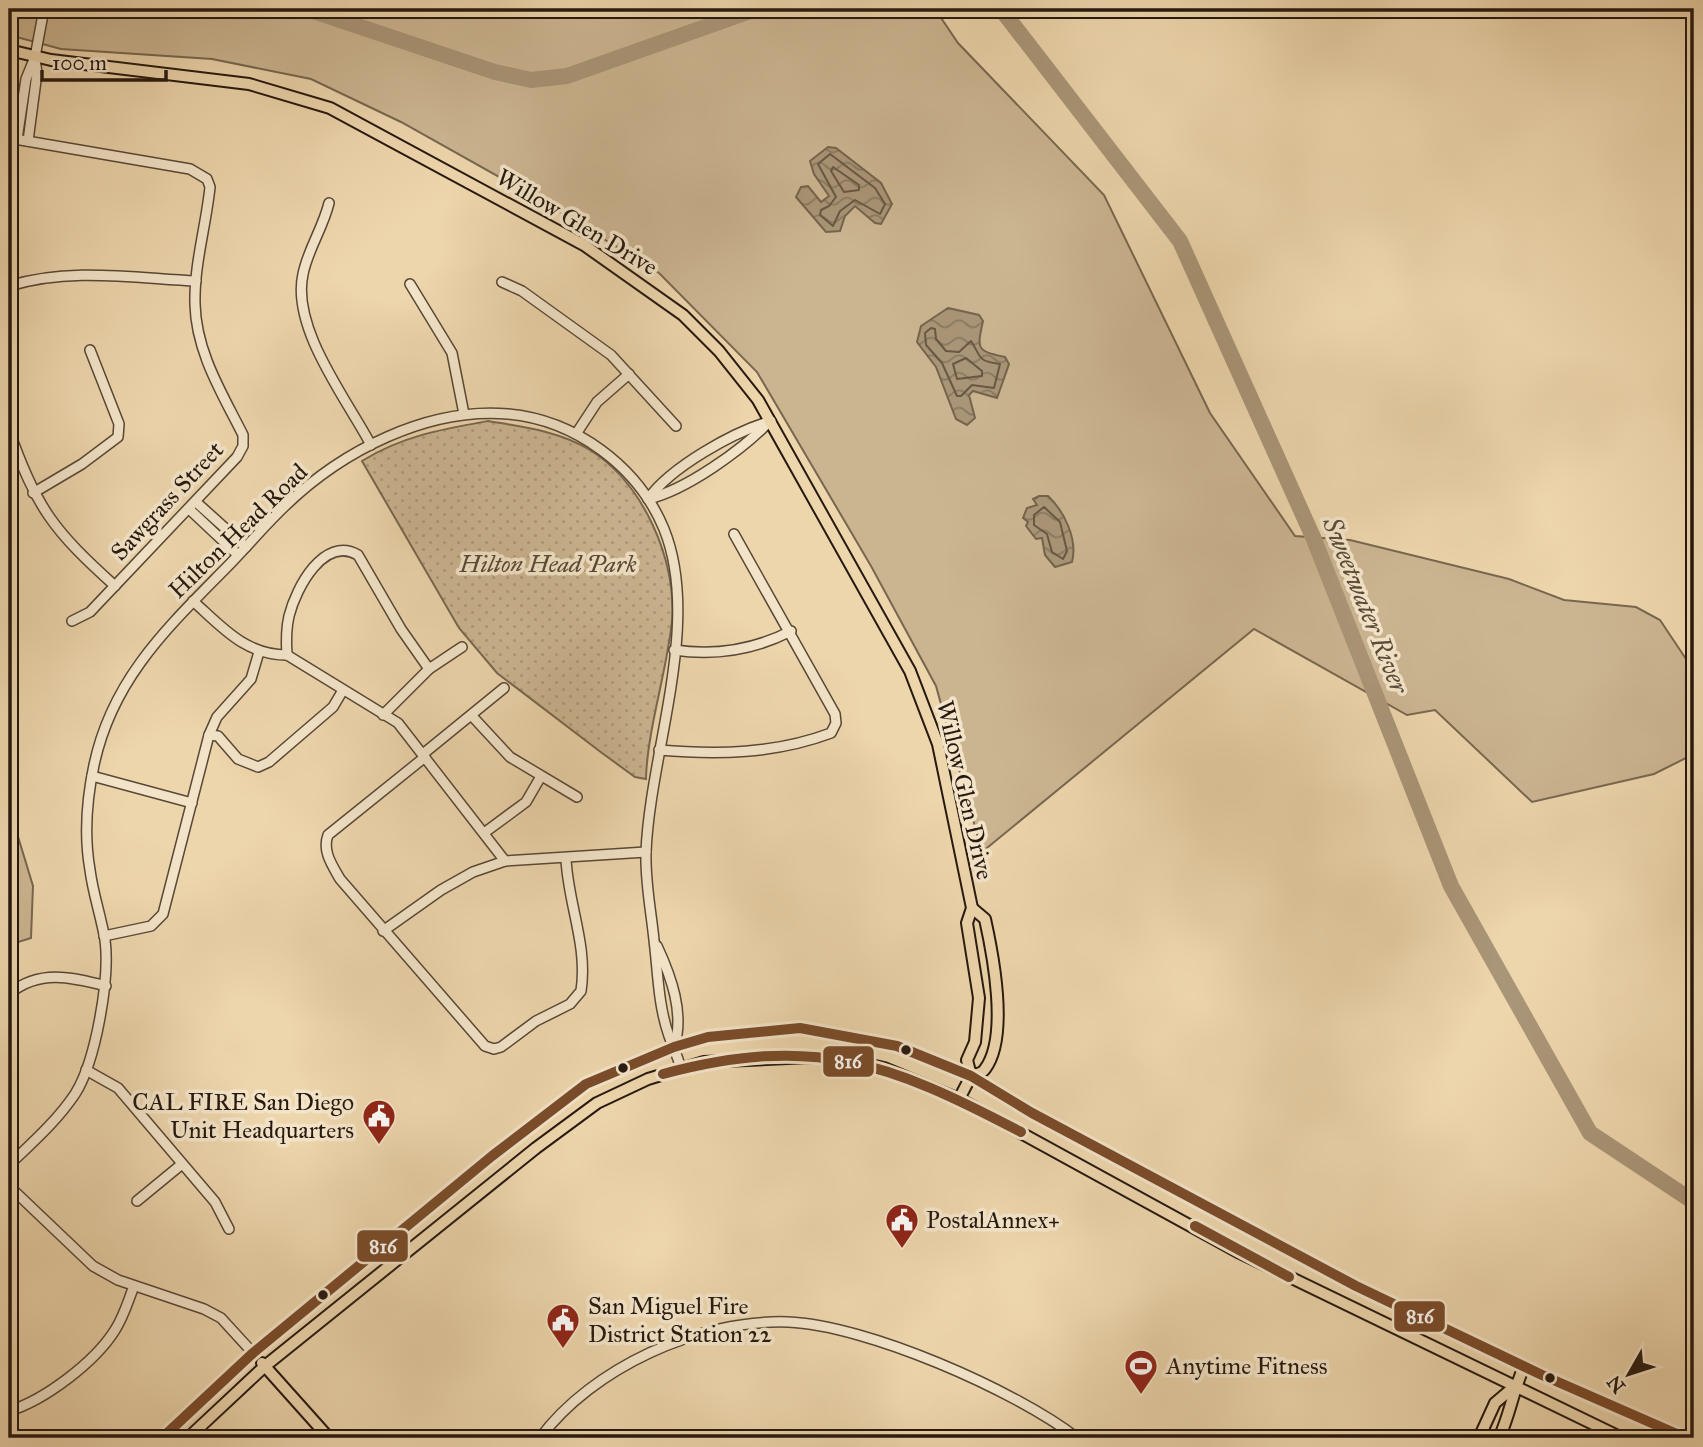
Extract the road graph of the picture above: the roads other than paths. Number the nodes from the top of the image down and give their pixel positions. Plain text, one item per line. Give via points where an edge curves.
1 (44, 9) edge
2 (9, 50) edge
3 (35, 57) junction
4 (13, 138) edge
5 (28, 141) junction
6 (329, 203) dead end
7 (196, 281) junction
8 (502, 282) dead end
9 (410, 284) dead end
10 (9, 286) edge
11 (90, 350) dead end
12 (629, 374) junction
13 (464, 414) junction
14 (771, 421) junction
15 (676, 426) dead end
16 (9, 430) edge
17 (576, 434) junction
18 (371, 445) junction
19 (33, 493) junction
20 (648, 499) junction
21 (196, 502) junction
22 (189, 509) junction
23 (734, 534) dead end
24 (246, 547) junction
25 (238, 555) junction
26 (115, 586) junction
27 (193, 601) junction
28 (72, 621) dead end
29 (791, 631) junction
30 (462, 647) dead end
31 (674, 650) junction
32 (259, 652) junction
33 (286, 655) junction
34 (429, 669) junction
35 (504, 688) dead end
36 (343, 691) junction
37 (383, 715) junction
38 (472, 716) junction
39 (209, 735) junction
40 (659, 750) junction
41 (424, 756) junction
42 (92, 776) junction
43 (540, 778) junction
44 (577, 797) dead end
45 (192, 803) junction
46 (484, 833) junction
47 (646, 852) junction
48 (566, 859) junction
49 (505, 861) junction
50 (972, 908) junction
51 (383, 930) junction
52 (104, 936) junction
53 (106, 986) junction
54 (9, 994) edge
55 (674, 1047) junction
56 (681, 1069) junction
57 (86, 1070) junction
58 (971, 1076) junction
59 (959, 1099) junction
60 (183, 1164) junction
61 (9, 1165) edge
62 (9, 1186) edge
63 (137, 1201) dead end
64 (229, 1229) dead end
65 (134, 1286) junction
66 (253, 1353) junction
67 (265, 1366) junction
68 (1524, 1367) junction
69 (1515, 1385) junction
70 (9, 1410) edge
71 (162, 1438) edge
72 (188, 1438) edge
73 (329, 1438) edge
74 (540, 1438) edge
75 (1077, 1438) edge
76 (1479, 1438) edge
77 (1499, 1438) edge
78 (1622, 1438) edge
79 (1686, 1438) edge

1 - 3 street
2 - 3 main road, Willow Glen Drive
3 - 4 street
3 - 5 street
3 - 14 main road, Willow Glen Drive via 249,84 304,98 356,121 575,240 638,281 709,341
4 - 5 street, Sawgrass Street
5 - 7 street, Sawgrass Street via 203,174 210,187
6 - 18 street via 305,264 302,305 313,338
7 - 10 street via 71,275
7 - 21 street, Sawgrass Street via 201,345 243,435 243,446
8 - 12 street via 522,291 608,352
9 - 13 street via 452,353
11 - 19 street via 119,424 118,437
12 - 15 street
12 - 17 street via 597,402
13 - 17 street, Hilton Head Road via 517,415
13 - 18 street, Hilton Head Road
14 - 20 street via 745,429 659,484
14 - 50 main road, Willow Glen Drive via 919,689 937,744
16 - 19 street
17 - 20 street, Hilton Head Road via 615,462
18 - 24 street, Hilton Head Road via 326,472
19 - 26 street via 74,549
20 - 31 street, Hilton Head Road via 666,534 676,569
21 - 22 street, Sawgrass Street
21 - 24 street
22 - 25 street
22 - 26 street, Sawgrass Street
23 - 29 street
24 - 25 street, Hilton Head Road
25 - 27 street, Hilton Head Road
26 - 28 street, Sawgrass Street via 90,612
27 - 32 street via 240,644
27 - 42 street, Hilton Head Road via 153,642 116,701
29 - 31 street via 736,651
29 - 40 street via 835,714 831,733 804,743 715,754
30 - 34 street
31 - 40 street, Hilton Head Road
32 - 33 street
32 - 39 street via 251,679 216,718
33 - 34 street via 289,617 307,578 330,552 348,549 358,555
33 - 36 street
34 - 37 street
35 - 38 street
36 - 37 street
36 - 39 street via 333,707 258,766 245,764 222,738
37 - 41 street via 398,723
38 - 41 street
38 - 43 street via 510,757
39 - 45 street
40 - 47 street, Hilton Head Road
41 - 46 street
41 - 51 street via 328,835 325,843 340,878
42 - 45 street
42 - 52 street, Hilton Head Road via 89,867
43 - 44 street
43 - 46 street via 526,802
45 - 52 street via 163,914 151,926
46 - 49 street
47 - 48 street
47 - 55 street, Hilton Head Road via 656,977
48 - 49 street
48 - 51 street via 581,938 581,992 570,1004 536,1021 501,1047 494,1049 479,1041
49 - 51 street via 417,904
50 - 58 main road, Willow Glen Drive via 967,923 979,998 975,1042 967,1060
50 - 58 main road, Willow Glen Drive via 985,919 998,998 991,1057 985,1070
52 - 53 street, Hilton Head Road
53 - 54 street via 48,976
53 - 57 street, Hilton Head Road
55 - 56 street, Hilton Head Road
55 - 58 main road via 708,1037 800,1028 897,1046
55 - 66 main road via 586,1084 561,1100
56 - 59 main road via 704,1062 766,1058 844,1059 884,1068
56 - 67 main road via 648,1079 584,1111
57 - 60 street via 118,1088
57 - 61 street, Hilton Head Road via 77,1091 51,1125
58 - 59 main road, Willow Glen Drive
58 - 68 main road via 1356,1286
59 - 69 main road via 1240,1253
60 - 63 street
60 - 64 street via 215,1202
62 - 65 street via 80,1257
65 - 66 street via 221,1318
65 - 70 street via 120,1321 95,1354 42,1397
66 - 67 main road
66 - 71 main road
67 - 72 main road
67 - 73 main road
68 - 69 main road
68 - 79 main road
69 - 76 main road via 1495,1403
69 - 77 main road via 1510,1415
69 - 78 main road
74 - 75 street via 559,1413 586,1390 657,1351 683,1339 786,1322 831,1327 873,1339 976,1379

